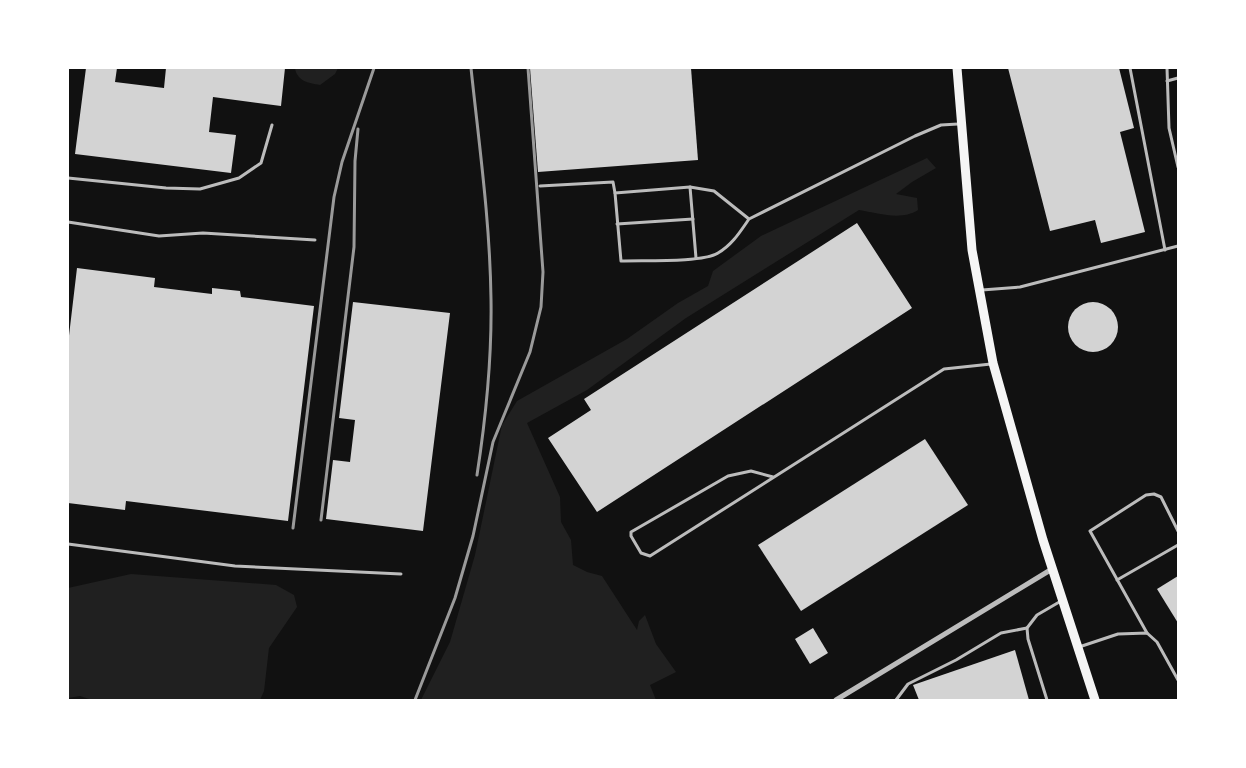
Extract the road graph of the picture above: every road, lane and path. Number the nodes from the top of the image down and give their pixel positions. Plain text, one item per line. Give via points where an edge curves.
1 (957, 68) edge
2 (1130, 68) edge
3 (1167, 68) edge
4 (1179, 78) edge
5 (1167, 81) junction
6 (961, 123) junction
7 (272, 124) dead end
8 (1179, 167) edge
9 (68, 178) edge
10 (540, 186) dead end
11 (690, 187) junction
12 (615, 193) junction
13 (693, 219) junction
14 (748, 219) junction
15 (68, 222) edge
16 (617, 224) junction
17 (315, 240) dead end
18 (1179, 246) edge
19 (1165, 250) junction
20 (696, 258) junction
21 (979, 290) junction
22 (993, 363) junction
23 (773, 477) junction
24 (1179, 531) edge
25 (68, 544) edge
26 (1179, 545) edge
27 (1052, 569) junction
28 (401, 574) dead end
29 (1117, 580) junction
30 (1062, 600) junction
31 (1027, 628) junction
32 (1147, 633) junction
33 (1078, 648) junction
34 (1179, 680) edge
35 (836, 700) edge
36 (896, 700) edge
37 (1047, 700) edge
38 (1095, 700) edge

1 - 6 main road
2 - 19 lane
3 - 5 lane
4 - 5 lane
5 - 8 lane via 1169,128
6 - 14 lane via 941,125 915,136
6 - 21 main road
7 - 9 lane via 261,163 239,178 200,189
10 - 12 lane via 613,182
11 - 12 lane
11 - 13 lane
11 - 14 lane via 714,191
12 - 16 lane
13 - 16 lane
13 - 20 lane
14 - 20 lane via 732,244 716,255
15 - 17 lane via 159,236 203,233
16 - 20 lane via 621,261
18 - 19 lane
19 - 21 lane via 1020,287
21 - 22 main road
22 - 23 lane via 945,369
22 - 27 main road
23 - 23 lane via 650,556 641,553 631,536 631,532 728,476 751,471
24 - 29 lane via 1161,497 1154,494 1146,495 1090,531
25 - 28 lane via 235,566
26 - 29 lane
27 - 30 main road
27 - 35 street
29 - 32 lane
30 - 31 lane via 1037,615
30 - 33 main road
31 - 36 lane via 1001,633 908,684
31 - 37 lane
32 - 33 lane via 1118,634
32 - 34 lane via 1157,642
33 - 38 main road

